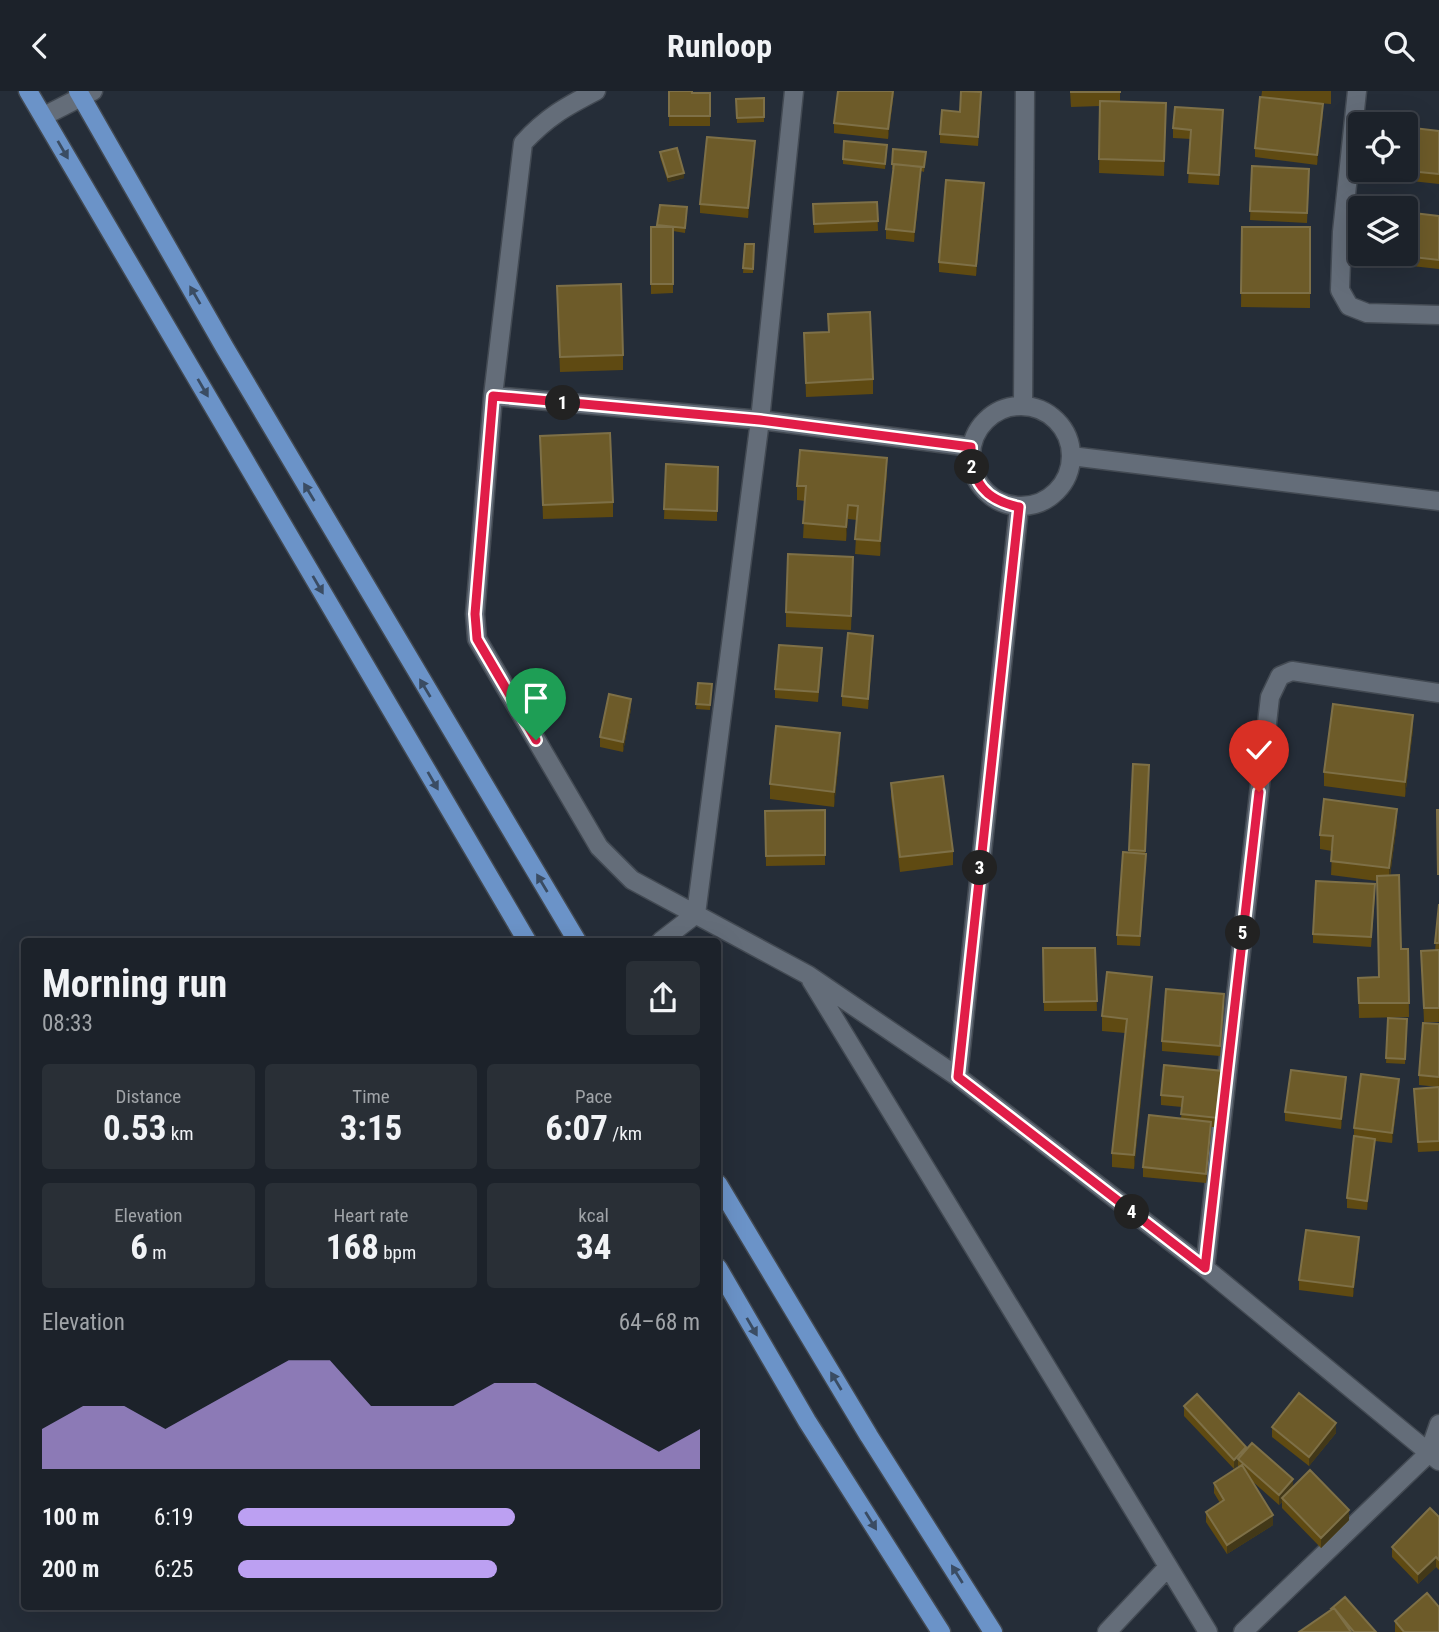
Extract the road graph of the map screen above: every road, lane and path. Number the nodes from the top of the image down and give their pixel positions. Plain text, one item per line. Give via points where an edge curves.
1 (28, 91) edge
2 (596, 91) edge
3 (794, 91) edge
4 (1025, 91) edge
5 (1357, 91) edge
6 (84, 93) edge
7 (44, 116) junction
8 (1439, 315) edge
9 (493, 396) junction
10 (1023, 406) junction
11 (760, 420) junction
12 (971, 447) junction
13 (1072, 456) junction
14 (1439, 502) edge
15 (1019, 507) junction
16 (1439, 693) edge
17 (696, 914) junction
18 (525, 938) edge
19 (575, 938) edge
20 (665, 938) edge
21 (808, 975) junction
22 (958, 1077) junction
23 (721, 1189) edge
24 (1205, 1268) junction
25 (721, 1273) edge
26 (1439, 1424) edge
27 (1434, 1457) edge
28 (1168, 1567) junction
29 (941, 1632) edge
30 (993, 1632) edge
31 (1107, 1632) edge
32 (1208, 1632) edge
33 (1243, 1632) edge

1 - 7 main road
2 - 9 street via 542,123 523,143
3 - 11 street
4 - 10 street
5 - 8 street via 1340,290 1349,306 1367,313
6 - 7 street
19 -> 6 main road via 225,348
7 -> 18 main road
9 - 11 street
9 - 17 street via 475,614 477,639 599,847 632,880
10 - 12 street via 995,412
10 - 13 street via 1051,416 1065,434
11 - 12 street
11 - 17 street
12 - 15 street via 971,465 982,488 1003,503
13 - 14 street
13 - 15 street via 1069,472 1050,498
15 - 22 street
16 - 24 street via 1292,671 1280,676 1270,697
17 - 20 street
17 - 21 street
21 - 22 street
21 - 28 street
22 - 24 street
30 -> 23 main road
24 - 27 street
25 -> 29 main road via 807,1421
26 - 27 street
27 - 33 street
28 - 31 street
28 - 32 street

